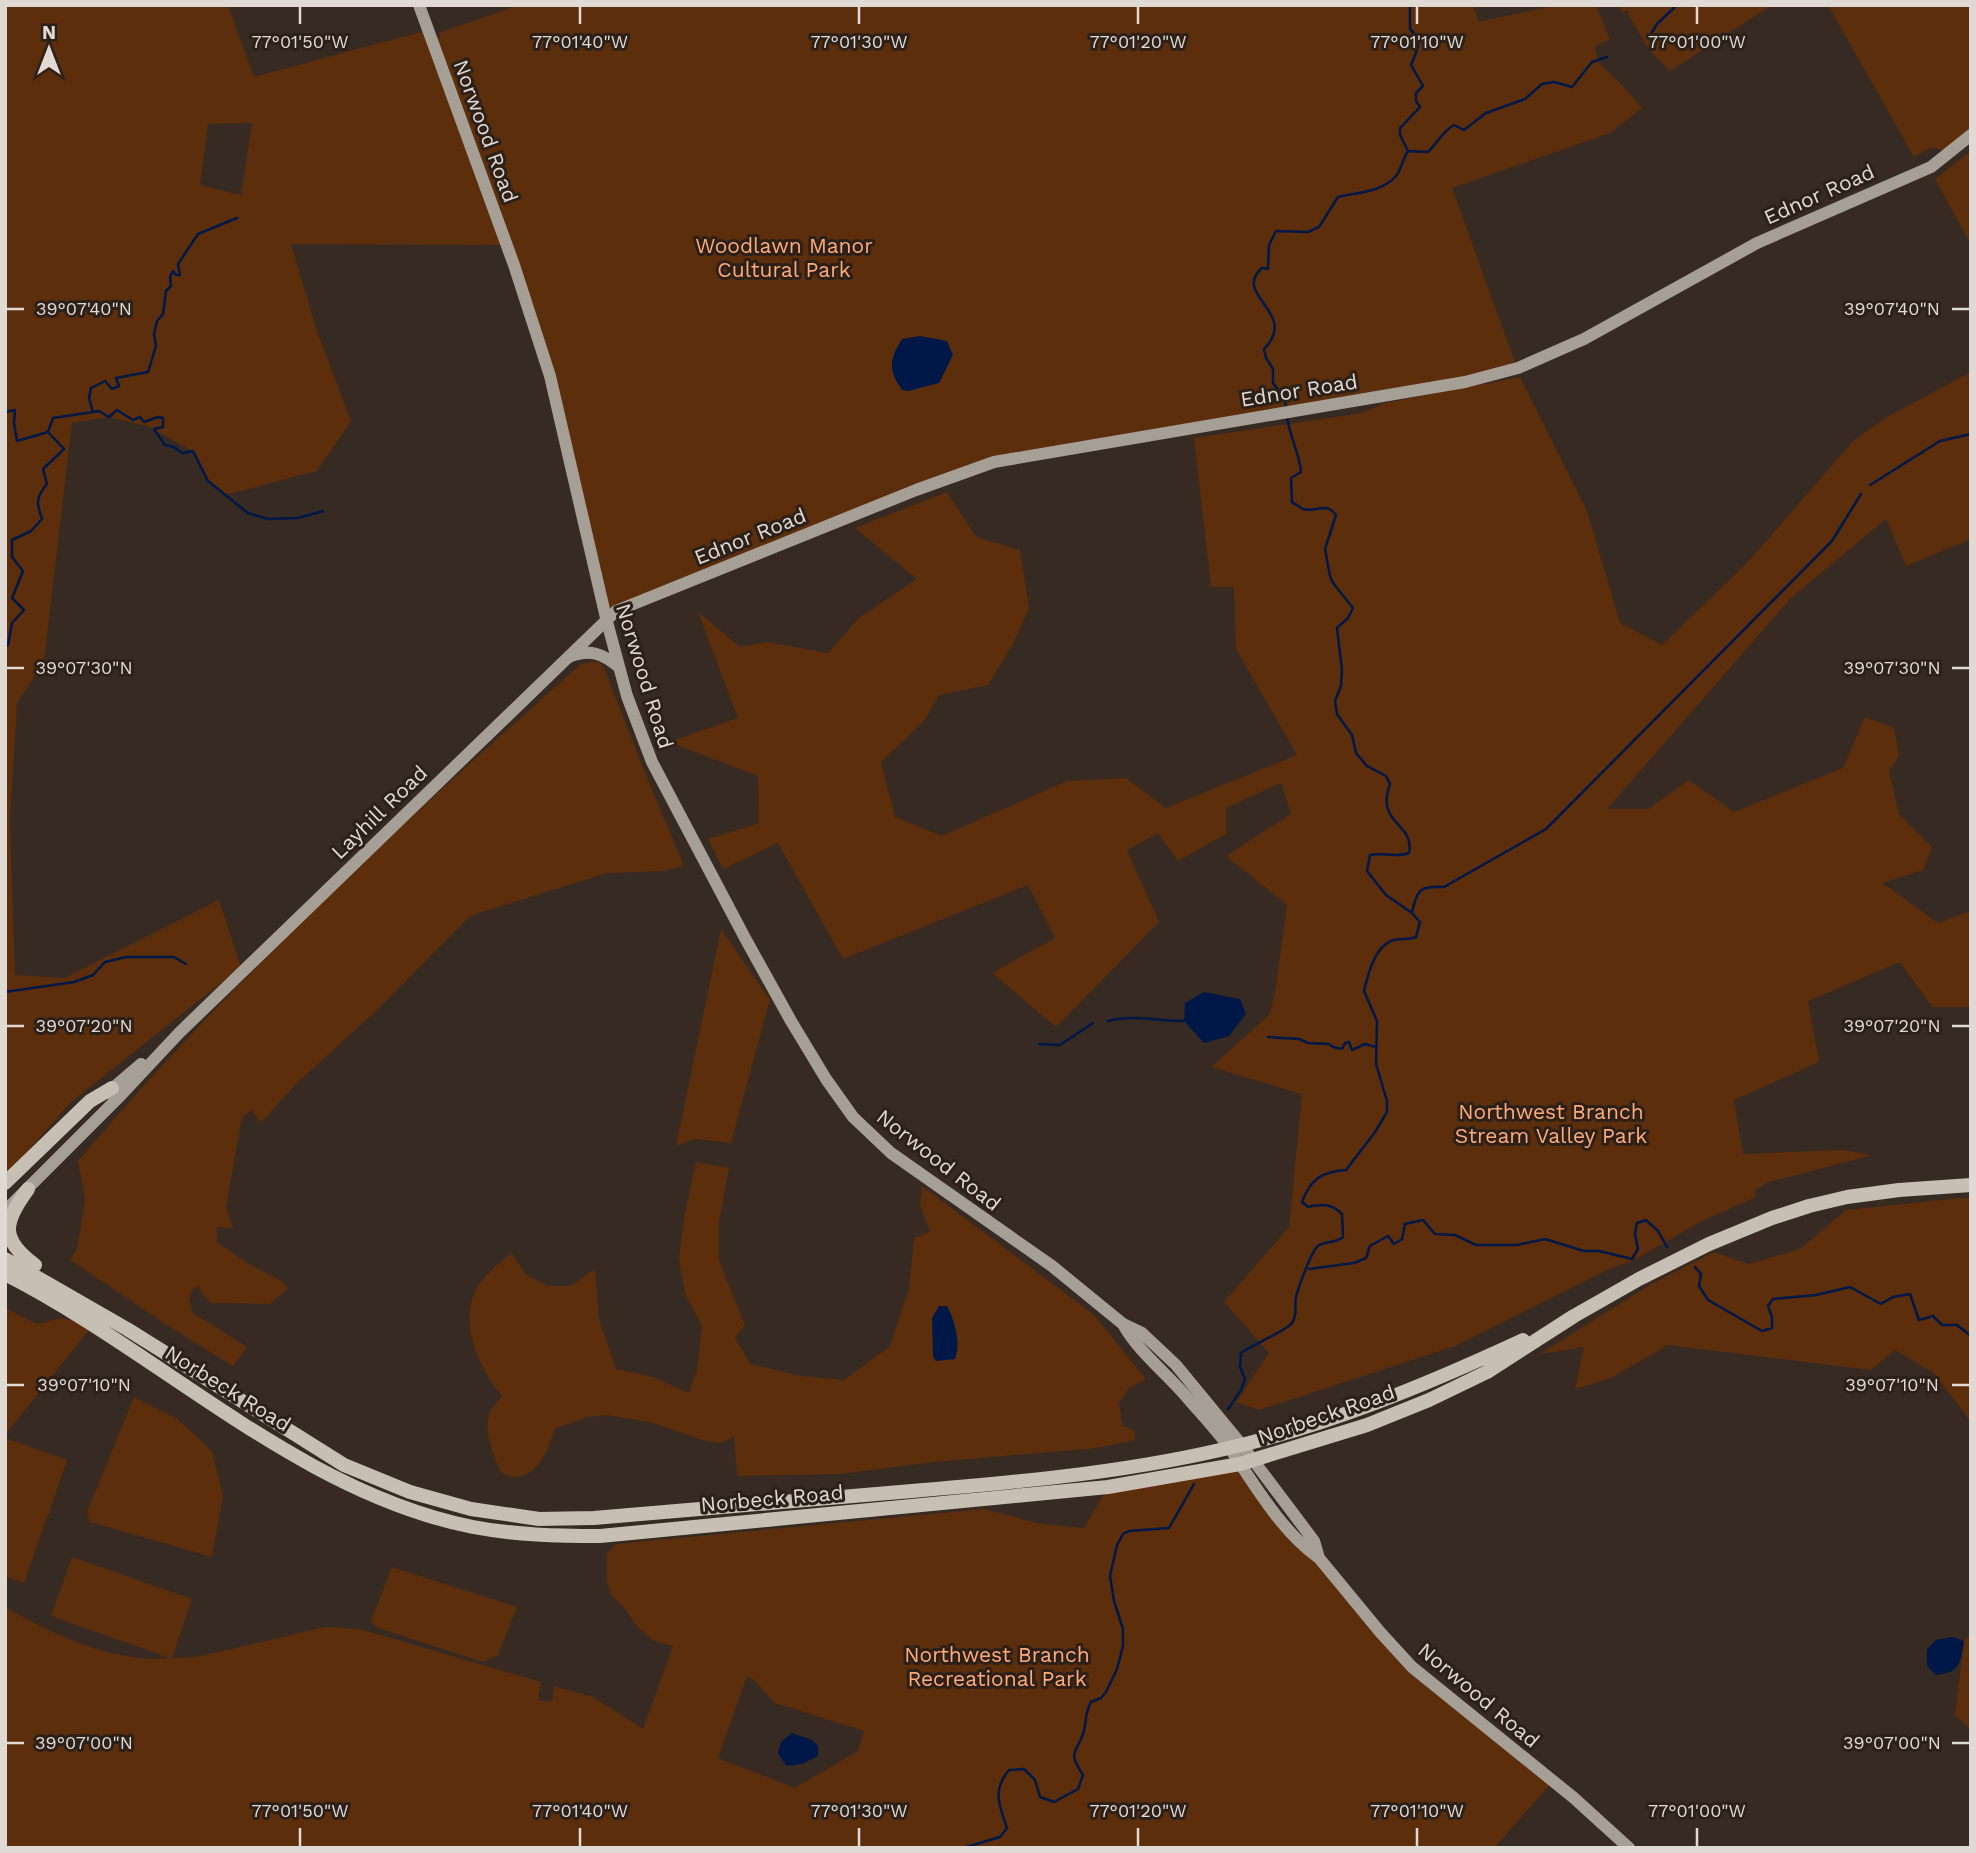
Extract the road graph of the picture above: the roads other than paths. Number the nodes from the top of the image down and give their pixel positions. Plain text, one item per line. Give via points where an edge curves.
1 (419, 5) edge
2 (1971, 135) edge
3 (606, 618) junction
4 (563, 660) junction
5 (619, 668) junction
6 (179, 1032) junction
7 (112, 1088) junction
8 (5, 1182) edge
9 (1971, 1185) edge
10 (28, 1189) junction
11 (5, 1191) edge
12 (5, 1211) edge
13 (5, 1259) edge
14 (5, 1274) edge
15 (5, 1283) edge
16 (1574, 1316) junction
17 (114, 1339) junction
18 (160, 1349) junction
19 (1235, 1446) junction
20 (1246, 1463) junction
21 (1629, 1848) edge

1 - 3 main road, Norwood Road via 543,355
2 - 3 main road, Ednor Road via 1920,172 1757,243 1610,326 1518,368 1465,382 975,468
3 - 4 main road, Layhill Road
3 - 5 main road, Norwood Road
4 - 5 main road via 595,652
4 - 6 main road, Layhill Road
5 - 19 main road, Norwood Road via 652,762 681,820 791,1021 853,1117 891,1153 1052,1266 1123,1324 1142,1332 1176,1364
6 - 7 main road, Layhill Road
6 - 10 main road, Layhill Road
7 - 8 main road via 89,1101
7 - 11 main road, Layhill Road
9 - 16 main road, Norbeck Road via 1847,1197 1772,1218 1709,1244
10 - 12 main road, Layhill Road
10 - 18 main road via 8,1216 10,1247 139,1327
13 - 18 main road, Norbeck Road
14 - 17 main road, Norbeck Road
15 - 17 main road via 83,1328
16 - 19 main road, Norbeck Road via 1401,1394
16 - 20 main road, Norbeck Road via 1487,1371 1429,1399 1367,1425
17 - 20 main road, Norbeck Road via 329,1475 417,1511 510,1533 600,1536 1108,1487
18 - 19 main road, Norbeck Road via 344,1465 410,1492 471,1509 539,1519 954,1488 1151,1464
19 - 20 main road, Norwood Road
20 - 21 main road, Norwood Road via 1278,1516 1412,1667

